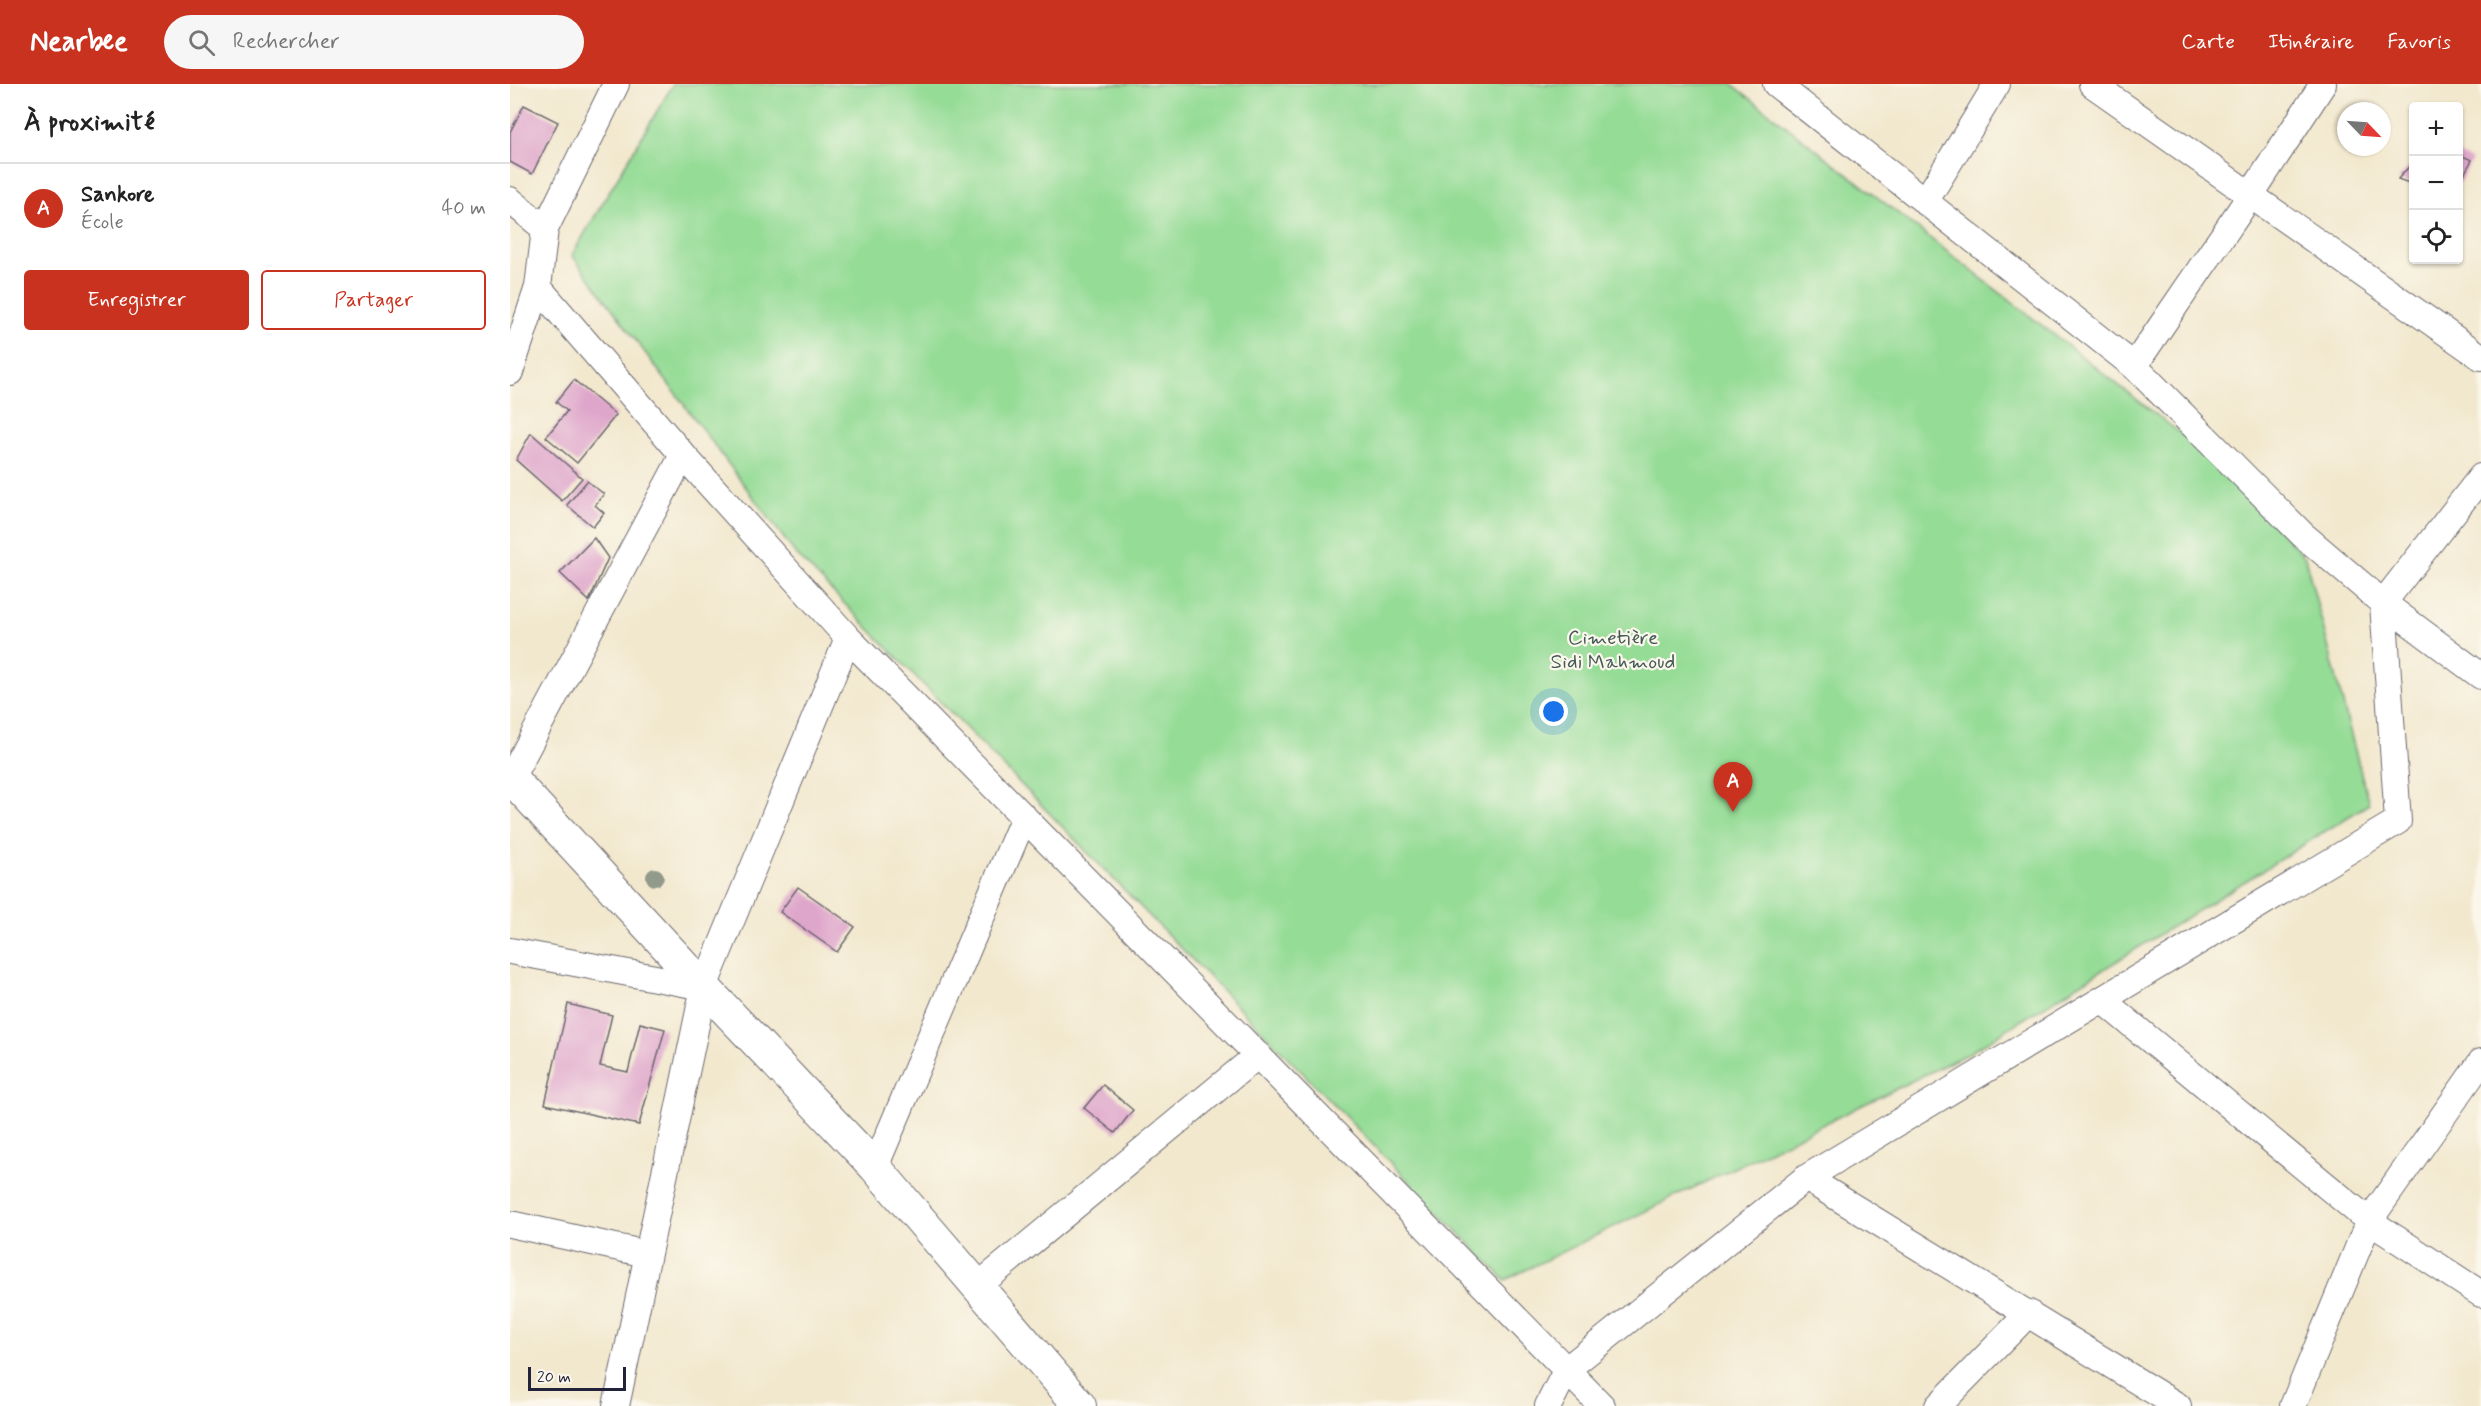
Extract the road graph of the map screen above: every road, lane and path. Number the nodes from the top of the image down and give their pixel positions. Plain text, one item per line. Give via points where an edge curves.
1 (616, 84) edge
2 (1776, 84) edge
3 (1997, 84) edge
4 (2092, 84) edge
5 (2323, 84) edge
6 (2250, 196) junction
7 (510, 200) edge
8 (1925, 202) junction
9 (545, 229) junction
10 (538, 287) junction
11 (2481, 357) edge
12 (2134, 366) junction
13 (510, 372) edge
14 (683, 455) junction
15 (2481, 477) edge
16 (2383, 603) junction
17 (848, 638) junction
18 (2481, 676) edge
19 (510, 778) edge
20 (1024, 817) junction
21 (510, 951) edge
22 (704, 987) junction
23 (2102, 1000) junction
24 (1258, 1055) junction
25 (2481, 1062) edge
26 (875, 1167) junction
27 (1806, 1179) junction
28 (2369, 1221) junction
29 (510, 1224) edge
30 (647, 1254) junction
31 (979, 1285) junction
32 (2481, 1294) edge
33 (2029, 1313) junction
34 (1567, 1369) junction
35 (616, 1406) edge
36 (1080, 1406) edge
37 (1548, 1406) edge
38 (1602, 1406) edge
39 (1938, 1406) edge
40 (2178, 1406) edge
41 (2293, 1406) edge

1 - 9 street
2 - 8 street
3 - 8 street
4 - 6 street
5 - 6 street
6 - 11 street
6 - 12 street
7 - 9 street
8 - 12 street
9 - 10 street
10 - 13 street
10 - 14 street
12 - 16 street via 2303,535
14 - 17 street
14 - 19 street
15 - 16 street
16 - 18 street
16 - 23 street via 2398,821
17 - 20 street
17 - 22 street
19 - 22 street
20 - 24 street
20 - 26 street
21 - 22 street
22 - 26 street
22 - 30 street
23 - 27 street
23 - 28 street
24 - 31 street
24 - 34 street
25 - 28 street
26 - 31 street
27 - 33 street
27 - 34 street
28 - 32 street
28 - 41 street
29 - 30 street
30 - 35 street
31 - 36 street
33 - 39 street
33 - 40 street
34 - 37 street
34 - 38 street

